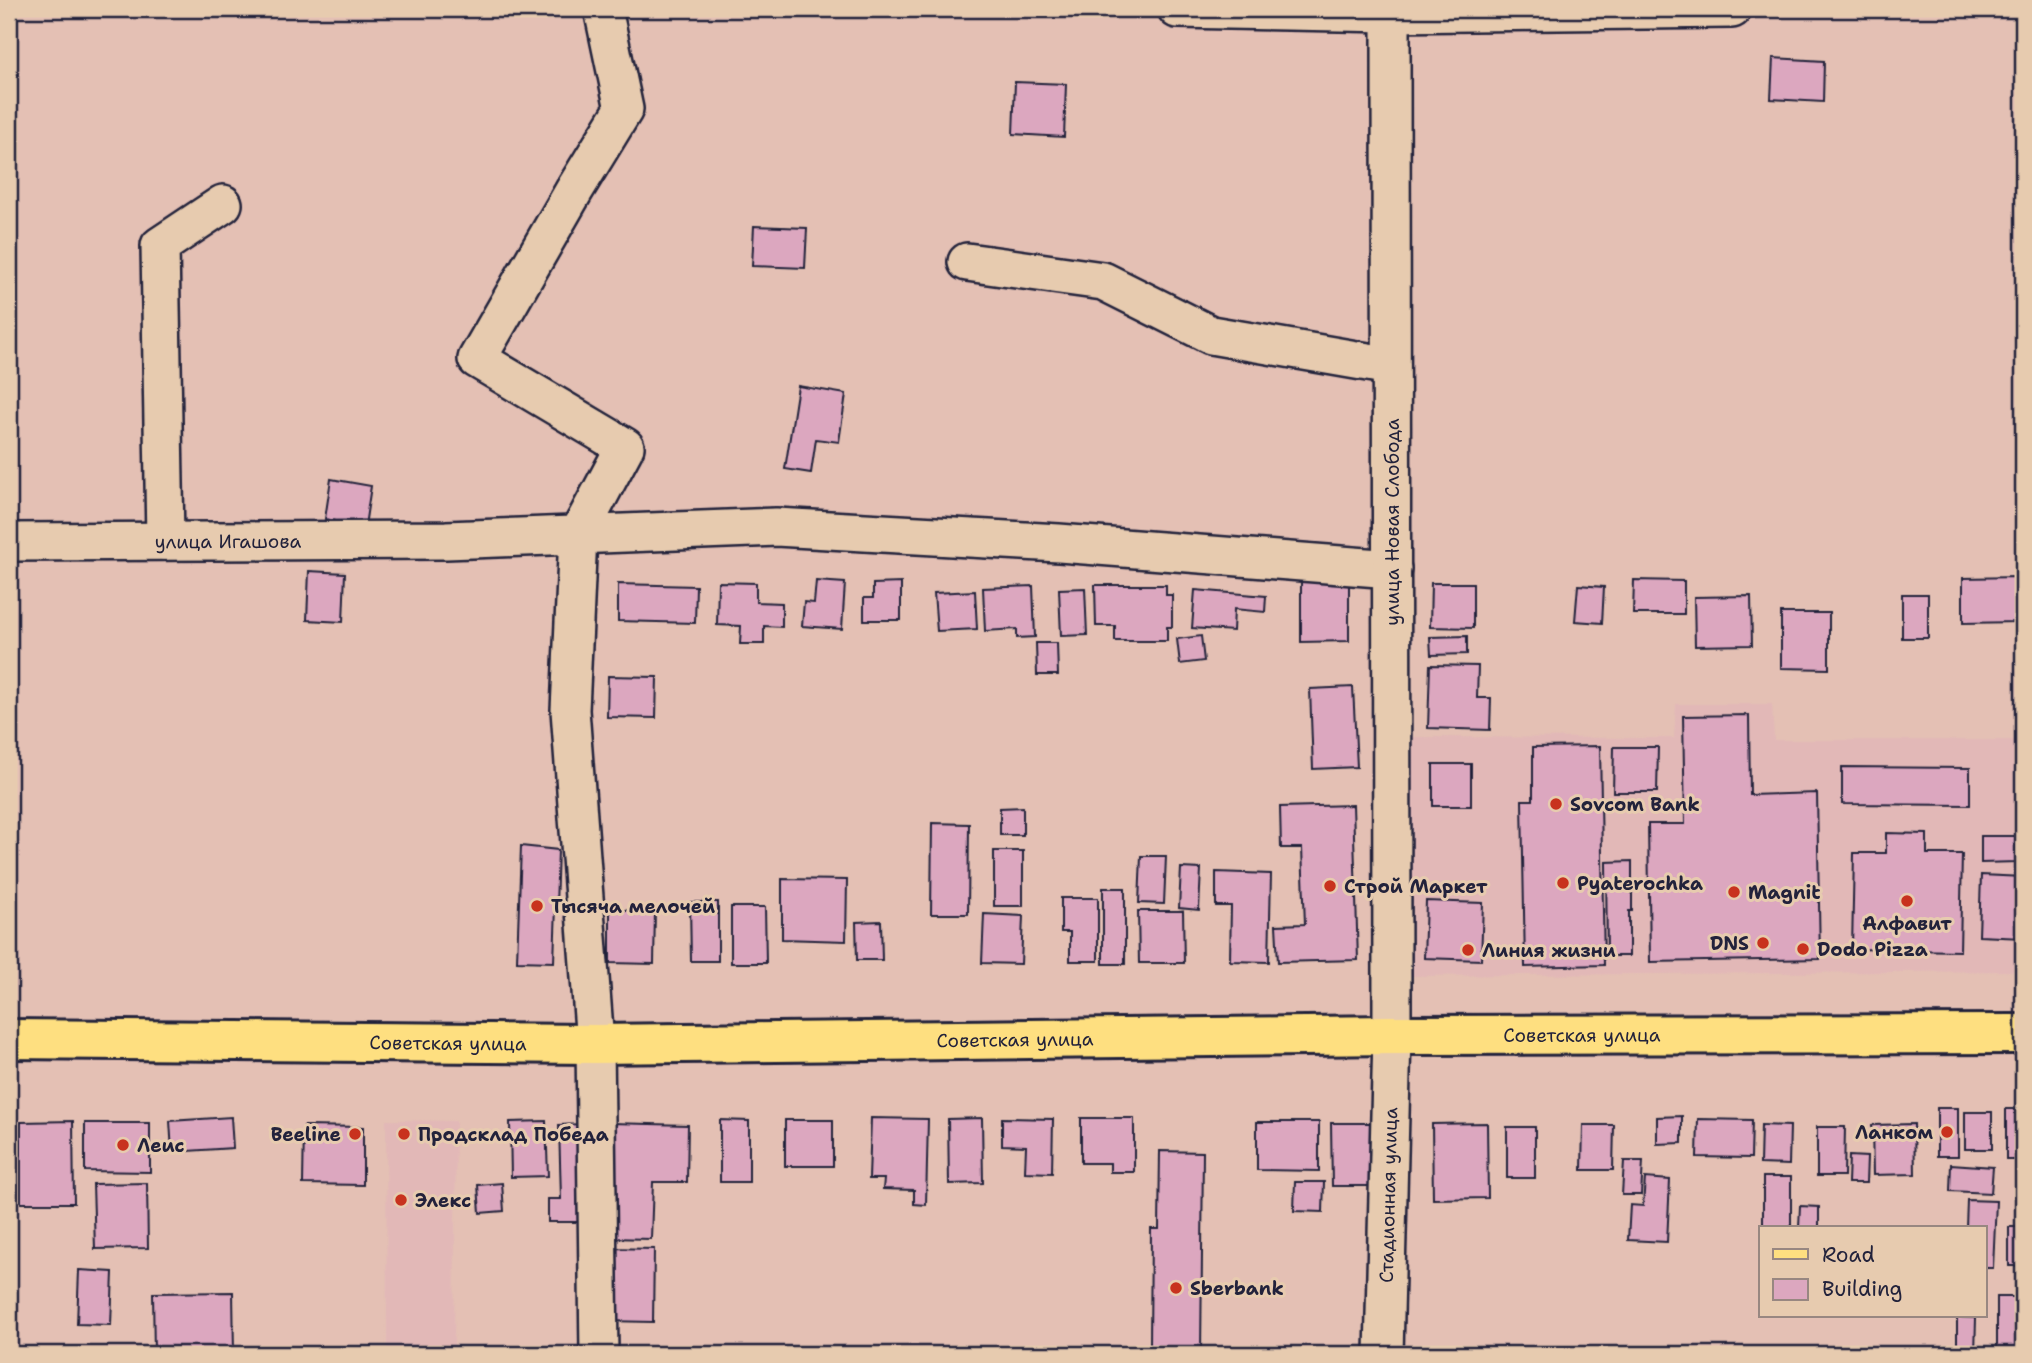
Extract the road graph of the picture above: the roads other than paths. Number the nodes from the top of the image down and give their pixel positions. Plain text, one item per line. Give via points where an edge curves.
1 (603, 9) edge
2 (1177, 9) edge
3 (1732, 9) edge
4 (1391, 11) edge
5 (223, 204) dead end
6 (967, 262) dead end
7 (1391, 366) junction
8 (578, 535) junction
9 (164, 541) junction
10 (9, 542) edge
11 (1392, 569) junction
12 (2023, 1034) edge
13 (1392, 1035) junction
14 (9, 1039) edge
15 (595, 1044) junction
16 (599, 1354) edge
17 (1384, 1354) edge

1 - 8 street via 624,109 477,359 625,446
2 - 4 street
3 - 4 street
4 - 7 street, улица Новая Слобода
5 - 9 street via 160,246
6 - 7 street via 1103,281 1211,335
7 - 11 street, улица Новая Слобода
8 - 9 street, улица Игашова
8 - 11 street, улица Игашова via 776,527
8 - 15 street via 570,710
9 - 10 street, улица Игашова
11 - 13 street, улица Новая Слобода
12 - 13 main road, Советская улица
13 - 15 main road, Советская улица
13 - 17 street, Стадионная улица
14 - 15 main road, Советская улица
15 - 16 street

